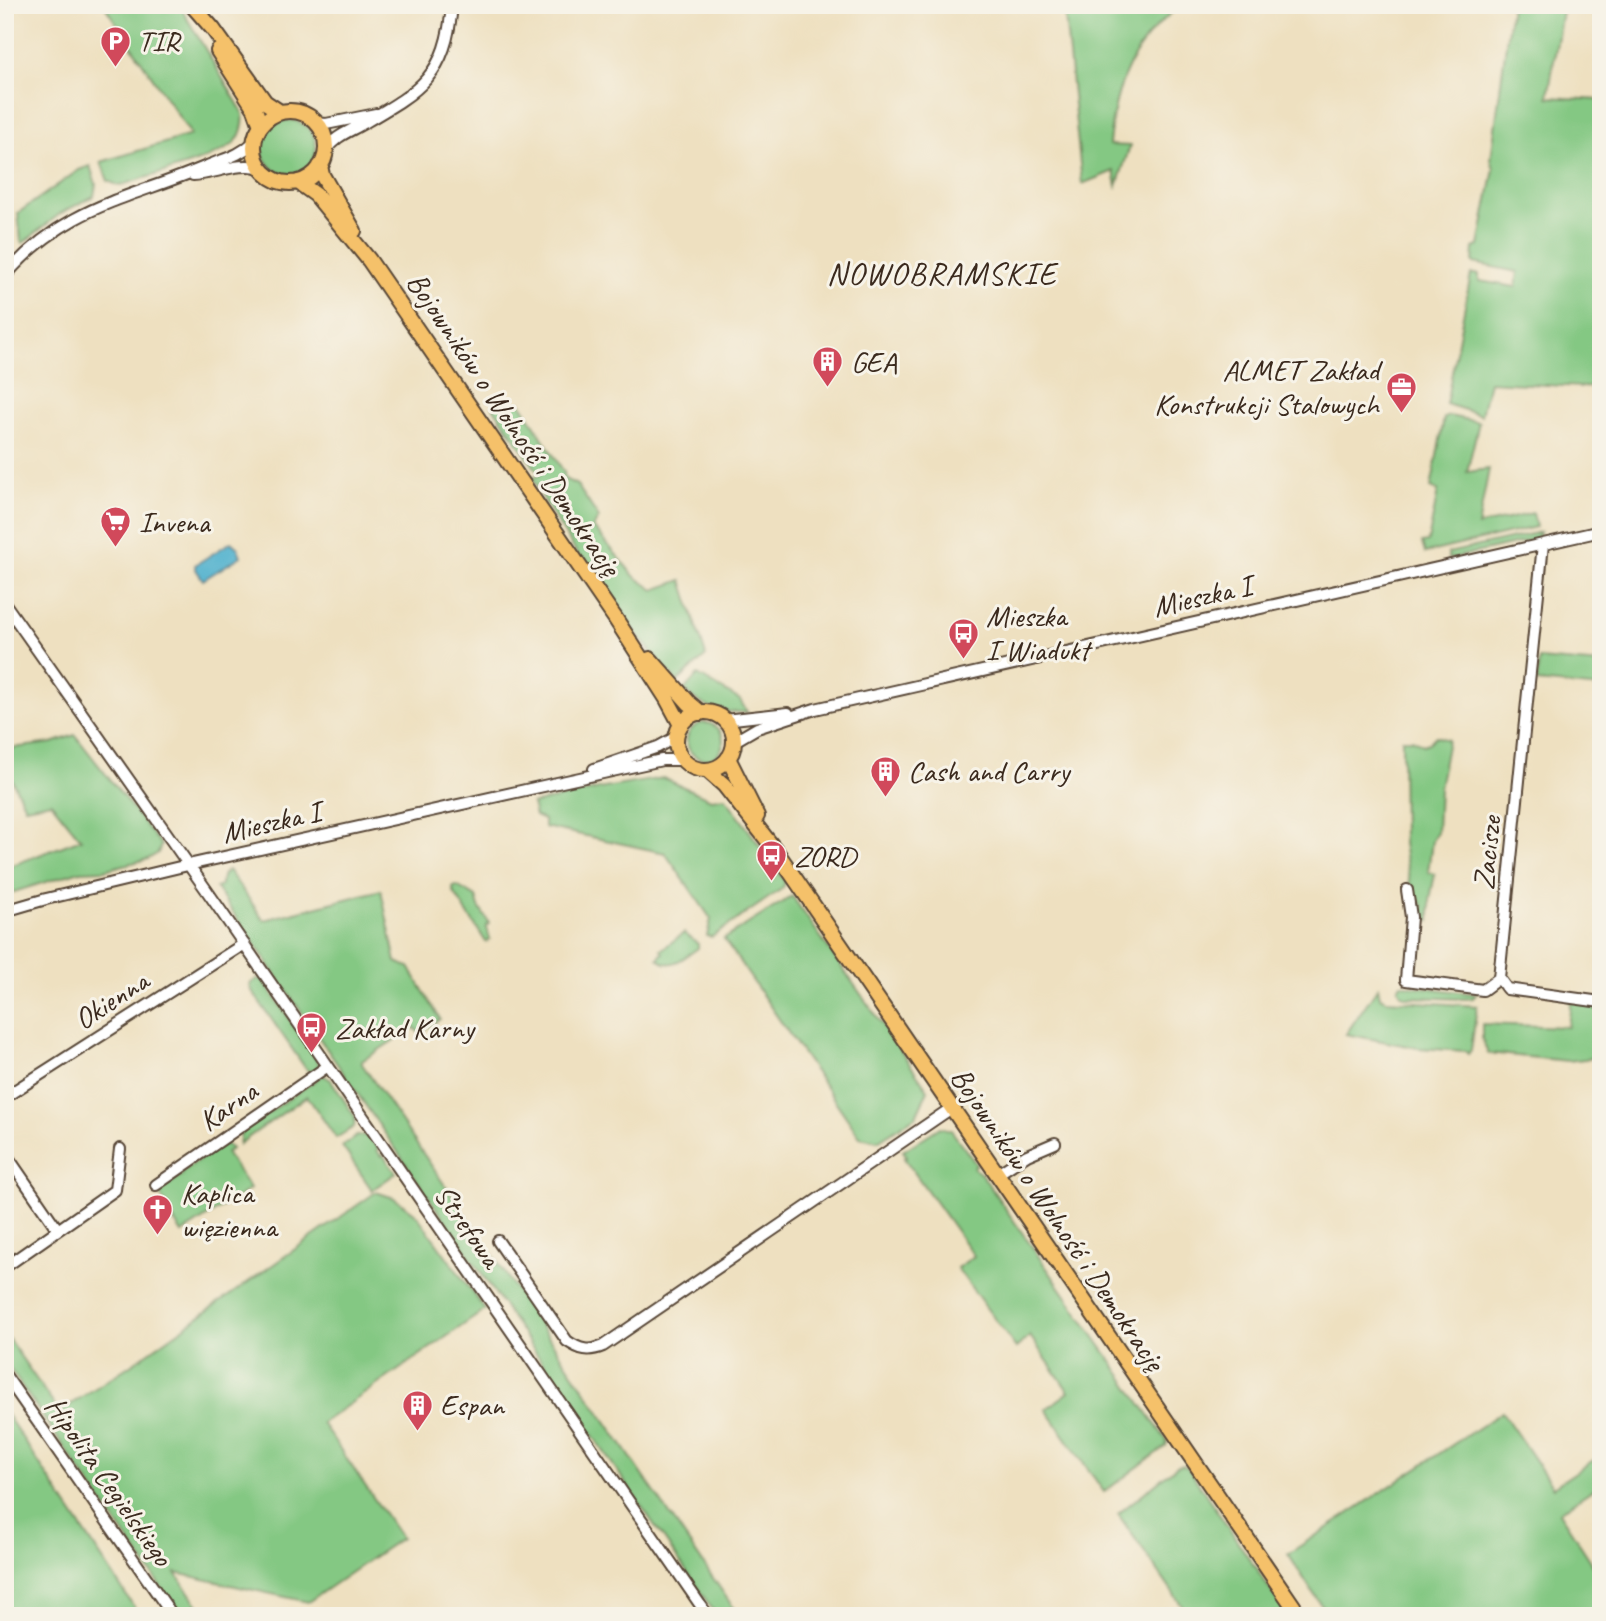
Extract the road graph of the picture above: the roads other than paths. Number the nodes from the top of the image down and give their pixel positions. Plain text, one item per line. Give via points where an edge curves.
1 (452, 5) edge
2 (194, 8) edge
3 (280, 112) junction
4 (379, 114) junction
5 (317, 123) junction
6 (261, 125) junction
7 (254, 142) junction
8 (325, 151) junction
9 (320, 166) junction
10 (261, 168) junction
11 (190, 175) junction
12 (298, 182) junction
13 (369, 260) junction
14 (5, 276) edge
15 (1601, 531) edge
16 (1543, 544) junction
17 (5, 604) edge
18 (615, 618) junction
19 (815, 709) junction
20 (701, 713) junction
21 (724, 720) junction
22 (678, 731) junction
23 (733, 742) junction
24 (728, 758) junction
25 (682, 760) junction
26 (708, 770) junction
27 (548, 785) junction
28 (776, 851) junction
29 (188, 865) junction
30 (1407, 890) dead end
31 (5, 911) edge
32 (244, 944) junction
33 (1499, 978) junction
34 (1601, 1002) edge
35 (328, 1066) junction
36 (5, 1097) edge
37 (950, 1108) junction
38 (1055, 1143) dead end
39 (120, 1149) dead end
40 (5, 1153) edge
41 (996, 1175) junction
42 (156, 1185) dead end
43 (58, 1230) junction
44 (499, 1241) dead end
45 (5, 1266) edge
46 (5, 1375) edge
47 (173, 1616) edge
48 (708, 1616) edge
49 (1300, 1616) edge

1 - 4 street via 438,65 414,94
2 - 3 main road via 265,102
2 - 6 main road
3 - 5 main road via 304,114
3 - 6 main road
4 - 5 street
4 - 8 street via 333,139
5 - 8 main road
6 - 7 main road
7 - 10 main road
7 - 11 street via 243,153
8 - 9 main road
9 - 12 main road
9 - 13 main road, Bojowników o Wolność i Demokrację
10 - 11 street via 252,165
10 - 12 main road via 277,180
11 - 14 street via 109,201 65,223
12 - 13 main road, Bojowników o Wolność i Demokrację via 316,195
13 - 18 main road, Bojowników o Wolność i Demokrację
15 - 16 street, Mieszka I
16 - 19 street, Mieszka I
16 - 33 street, Zacisze
17 - 29 street, Strefowa
18 - 20 main road, Bojowników o Wolność i Demokrację
18 - 22 main road, Bojowników o Wolność i Demokrację via 667,699
19 - 21 street, Mieszka I
19 - 23 street, Mieszka I via 757,728
20 - 21 main road
20 - 22 main road
21 - 23 main road
22 - 25 main road
22 - 27 street, Mieszka I via 658,747
23 - 24 main road
24 - 26 main road
24 - 28 main road, Bojowników o Wolność i Demokrację
25 - 26 main road
25 - 27 street, Mieszka I via 662,760
26 - 28 main road, Bojowników o Wolność i Demokrację
27 - 29 street, Mieszka I
28 - 37 main road, Bojowników o Wolność i Demokrację
29 - 31 street, Mieszka I
29 - 32 street, Strefowa
30 - 33 street via 1411,917 1406,980 1483,990
32 - 35 street, Strefowa
32 - 36 street, Okienna
33 - 34 street via 1507,989
35 - 42 street, Karna
35 - 48 street, Strefowa
37 - 41 main road, Bojowników o Wolność i Demokrację
37 - 44 street via 592,1350 567,1341
38 - 41 street
39 - 43 street via 115,1191
40 - 43 street
41 - 49 main road, Bojowników o Wolność i Demokrację
43 - 45 street
46 - 47 street, Hipolita Cegielskiego

